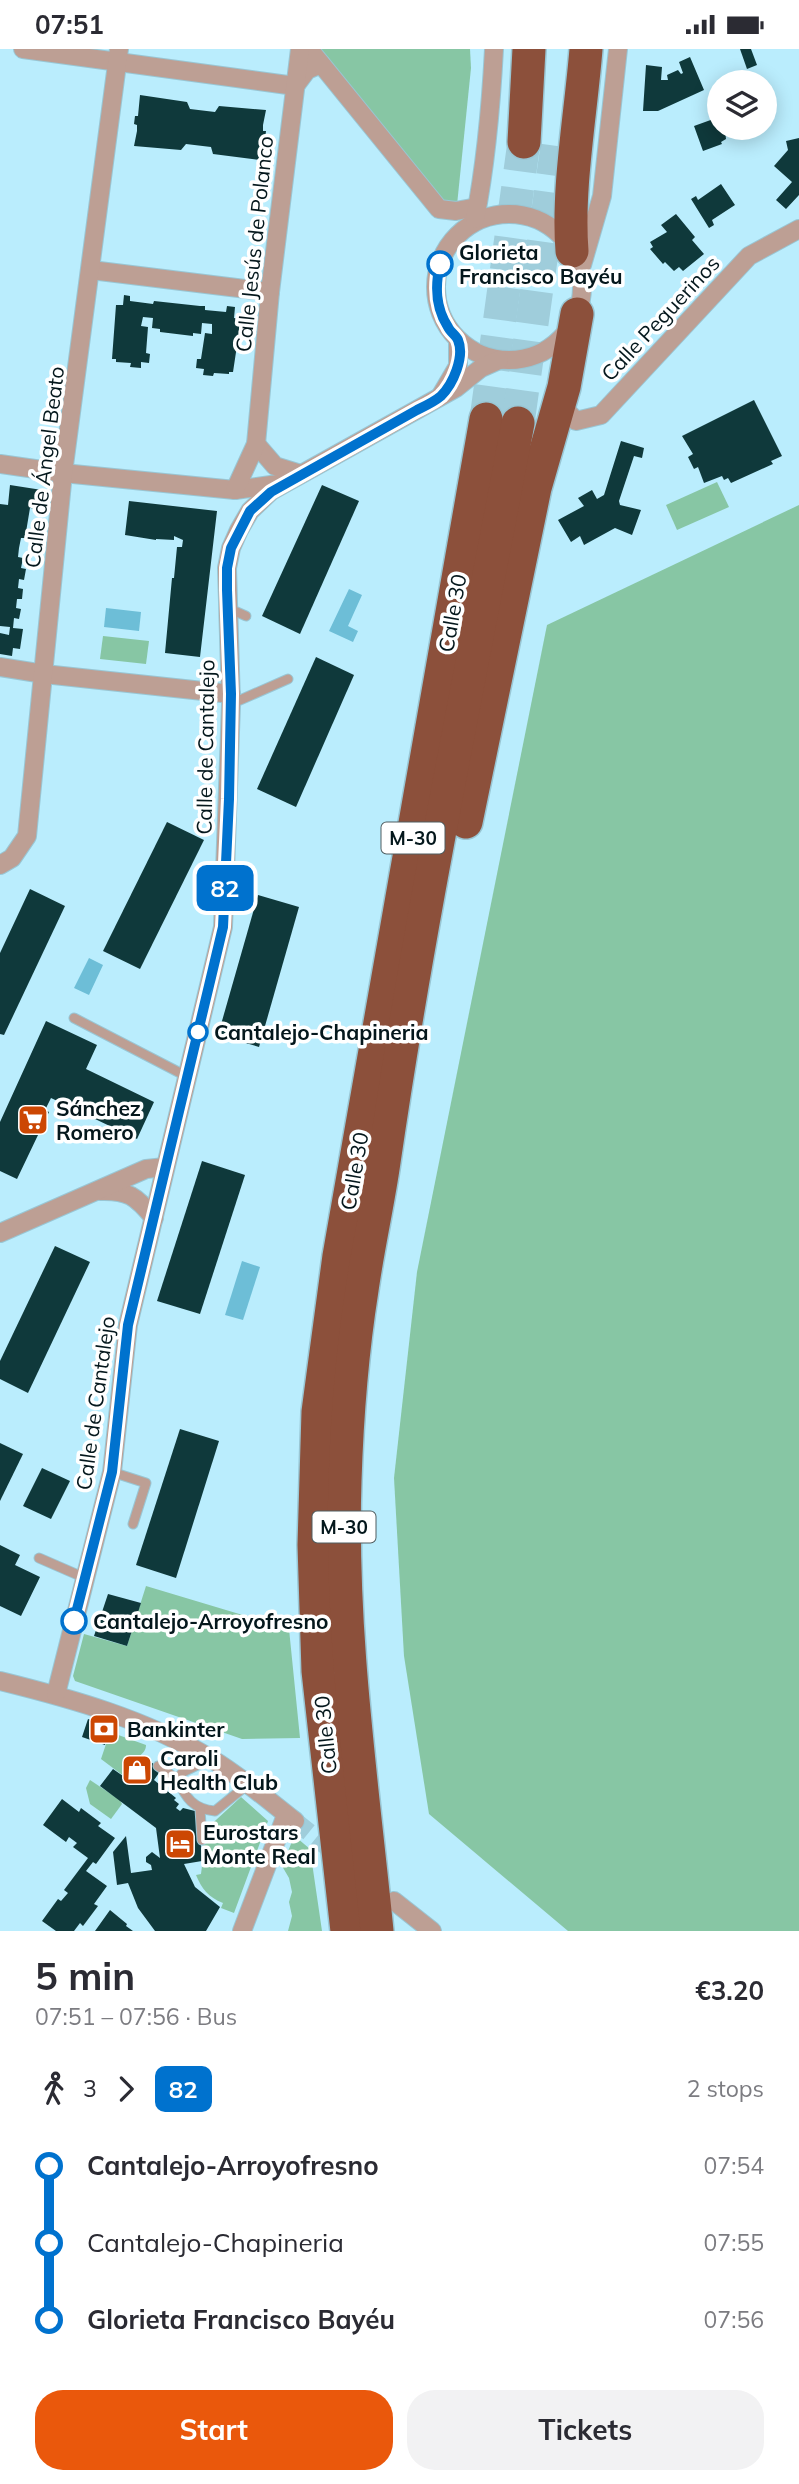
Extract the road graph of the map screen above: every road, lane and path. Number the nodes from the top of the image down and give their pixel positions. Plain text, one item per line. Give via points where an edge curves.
1 (23, 49) edge
2 (300, 49) edge
3 (309, 49) edge
4 (494, 49) edge
5 (529, 49) edge
6 (563, 49) edge
7 (586, 49) edge
8 (618, 49) edge
9 (118, 56) edge
10 (321, 64) junction
11 (295, 86) junction
12 (524, 142) tunnel mouth
13 (557, 146) tunnel mouth
14 (476, 215) junction
15 (799, 229) edge
16 (576, 262) junction
17 (91, 270) junction
18 (270, 292) junction
19 (577, 314) junction
20 (458, 340) junction
21 (499, 360) junction
22 (439, 397) junction
23 (558, 402) junction
24 (256, 444) junction
25 (0, 464) edge
26 (64, 473) junction
27 (301, 474) junction
28 (285, 482) junction
29 (235, 490) junction
30 (250, 511) junction
31 (228, 608) junction
32 (246, 616) dead end
33 (0, 667) edge
34 (44, 674) junction
35 (288, 679) dead end
36 (231, 699) junction
37 (0, 866) edge
38 (74, 1018) dead end
39 (188, 1077) junction
40 (166, 1167) junction
41 (383, 1168) junction
42 (93, 1191) junction
43 (154, 1218) junction
44 (0, 1233) edge
45 (112, 1472) junction
46 (133, 1524) dead end
47 (39, 1558) dead end
48 (85, 1578) junction
49 (0, 1681) edge
50 (56, 1695) junction
51 (212, 1759) junction
52 (158, 1766) dead end
53 (177, 1779) junction
54 (247, 1785) junction
55 (200, 1809) junction
56 (202, 1839) dead end
57 (384, 1894) junction
58 (242, 1931) edge
59 (347, 1931) edge
60 (377, 1931) edge
61 (382, 1931) edge
62 (432, 1931) edge

1 - 9 street
2 - 11 street, Calle Jesús de Polanco
3 - 10 street
4 - 14 street via 490,123
5 - 12 highway
6 - 13 highway
7 - 16 highway via 572,204
8 - 16 street via 602,196
9 - 11 street
9 - 17 street, Calle de Ángel Beato
10 - 11 street via 307,70
10 - 14 street via 439,209
11 - 18 street, Calle Jesús de Polanco
14 - 16 street via 525,216 545,223 561,236
14 - 20 street via 447,249 436,283 438,306
15 - 23 street, Calle Peguerinos via 749,256 601,415 576,421
16 - 19 street via 582,292
17 - 18 street
17 - 26 street, Calle de Ángel Beato
18 - 24 street, Calle Jesús de Polanco
19 - 21 street via 565,334 545,351 519,360
19 - 23 highway
20 - 21 street
20 - 22 street via 457,366
21 - 22 street, Calle de Cantalejo
22 - 27 street, Calle de Cantalejo
23 - 41 highway via 535,488 457,861
24 - 27 street via 275,466
24 - 29 street, Calle Jesús de Polanco
25 - 26 street
26 - 29 street
26 - 34 street, Calle de Ángel Beato
27 - 28 street, Calle de Cantalejo
28 - 29 street
28 - 30 street, Calle de Cantalejo
29 - 30 street
30 - 31 street, Calle de Cantalejo via 231,548
31 - 32 lane
31 - 36 street, Calle de Cantalejo
33 - 34 street
34 - 36 street
34 - 37 street, Calle de Ángel Beato via 27,836 12,858
35 - 36 lane
36 - 39 street, Calle de Cantalejo via 223,927
38 - 39 lane
39 - 40 street, Calle de Cantalejo
40 - 42 street via 146,1169
40 - 43 street, Calle de Cantalejo
41 - 57 highway, Calle 30 / M-30 via 361,1293 349,1401 344,1572 353,1708
41 - 59 highway, Calle 30 / M-30 via 502,421 341,1243 318,1412 314,1545 318,1671
42 - 43 street via 121,1190
42 - 44 street
43 - 45 street, Calle de Cantalejo via 128,1325
45 - 46 lane via 146,1483
45 - 48 street, Calle de Cantalejo
47 - 48 lane
48 - 50 street, Calle de Cantalejo
49 - 50 street
50 - 51 street via 144,1725
51 - 53 lane
51 - 54 street
52 - 53 lane
53 - 55 lane via 187,1800
54 - 55 lane via 215,1811
54 - 58 street via 291,1818
55 - 56 lane
57 - 60 highway, Calle 30 / M-30
57 - 61 highway
57 - 62 street

